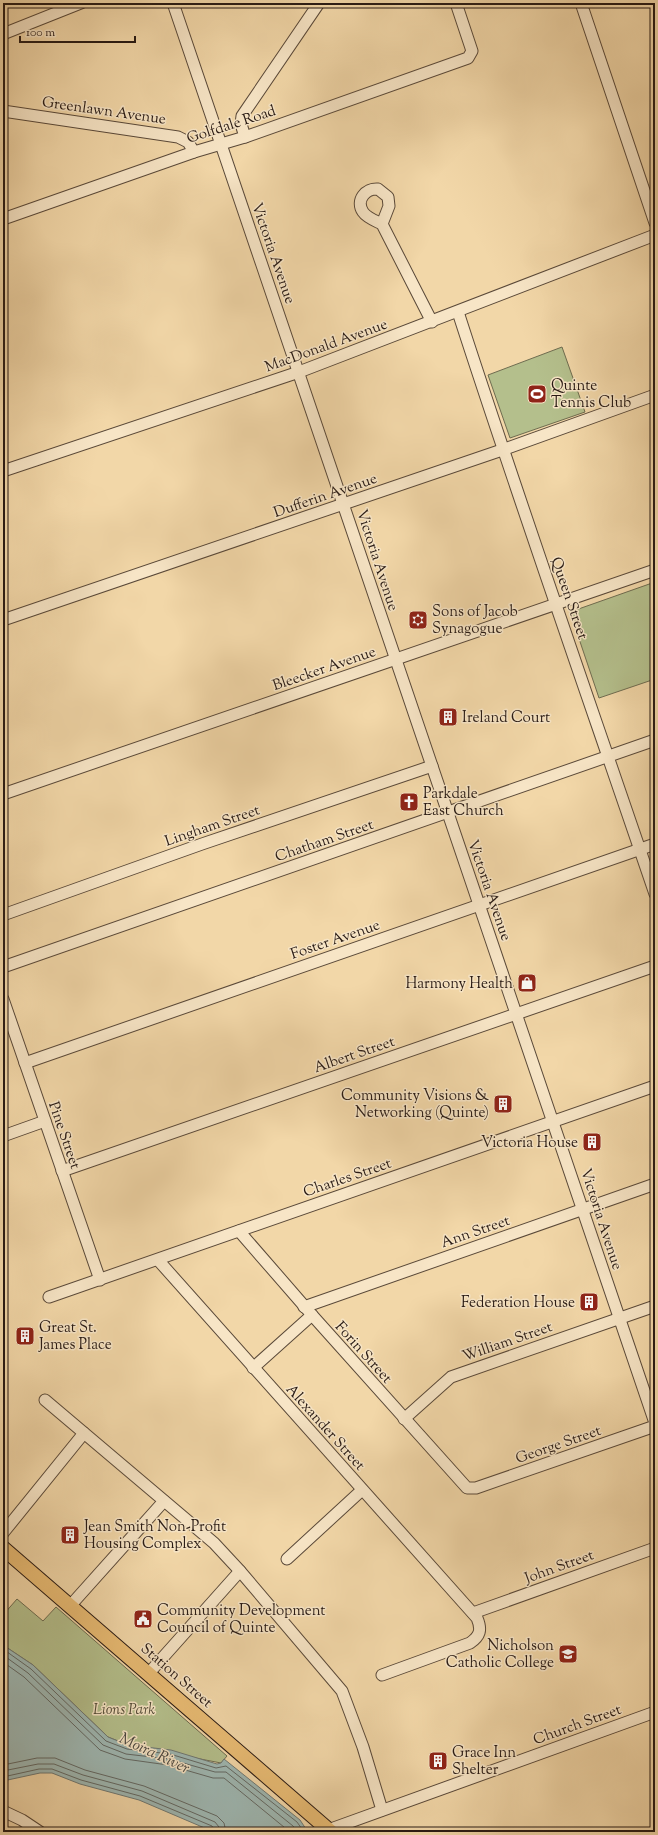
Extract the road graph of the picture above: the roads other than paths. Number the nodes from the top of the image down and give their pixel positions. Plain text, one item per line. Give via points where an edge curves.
1 (81, 3) edge
2 (173, 3) edge
3 (319, 3) edge
4 (456, 3) edge
5 (581, 3) edge
6 (59, 7) edge
7 (3, 34) edge
8 (3, 111) edge
9 (245, 137) junction
10 (222, 145) junction
11 (194, 152) junction
12 (3, 219) edge
13 (655, 222) edge
14 (382, 224) dead end
15 (655, 235) edge
16 (458, 312) junction
17 (432, 322) junction
18 (299, 372) junction
19 (655, 395) edge
20 (502, 450) junction
21 (3, 471) edge
22 (343, 505) junction
23 (655, 570) edge
24 (557, 604) junction
25 (3, 620) edge
26 (395, 660) junction
27 (655, 740) edge
28 (608, 756) junction
29 (432, 766) junction
30 (3, 794) edge
31 (448, 812) junction
32 (655, 844) edge
33 (640, 849) junction
34 (655, 894) edge
35 (480, 905) junction
36 (3, 915) edge
37 (655, 966) edge
38 (3, 967) edge
39 (3, 999) edge
40 (516, 1013) junction
41 (25, 1063) junction
42 (655, 1086) edge
43 (45, 1121) junction
44 (553, 1121) junction
45 (3, 1136) edge
46 (62, 1171) junction
47 (655, 1184) edge
48 (583, 1209) junction
49 (239, 1231) junction
50 (158, 1260) junction
51 (100, 1280) junction
52 (50, 1297) dead end
53 (655, 1306) edge
54 (308, 1311) junction
55 (619, 1318) junction
56 (253, 1368) junction
57 (45, 1400) dead end
58 (404, 1419) junction
59 (655, 1423) edge
60 (655, 1426) edge
61 (84, 1433) junction
62 (470, 1489) joint
63 (362, 1490) junction
64 (164, 1500) junction
65 (3, 1533) edge
66 (3, 1548) edge
67 (655, 1548) edge
68 (288, 1559) dead end
69 (240, 1571) junction
70 (70, 1606) junction
71 (473, 1613) junction
72 (149, 1673) junction
73 (382, 1675) dead end
74 (655, 1712) edge
75 (382, 1810) junction
76 (3, 1811) edge
77 (329, 1831) edge
78 (40, 1832) edge

1 - 6 street
2 - 10 street, Victoria Avenue
3 - 9 street via 242,116 241,124
4 - 9 street, Golfdale Road via 472,51 468,58
5 - 13 street
6 - 7 street
8 - 11 street, Greenlawn Avenue via 178,137 188,142
9 - 10 street, Golfdale Road
10 - 11 street, Golfdale Road
10 - 18 street, Victoria Avenue
11 - 12 street, Golfdale Road
14 - 17 street
15 - 16 street, MacDonald Avenue
16 - 17 street, MacDonald Avenue
16 - 20 street, Queen Street
17 - 18 street, MacDonald Avenue
18 - 21 street, MacDonald Avenue
18 - 22 street, Victoria Avenue
19 - 20 street, Dufferin Avenue
20 - 22 street, Dufferin Avenue
20 - 24 street, Queen Street
22 - 25 street, Dufferin Avenue
22 - 26 street, Victoria Avenue
23 - 24 street, Bleecker Avenue
24 - 26 street, Bleecker Avenue
24 - 28 street, Queen Street
26 - 29 street, Victoria Avenue
26 - 30 street, Bleecker Avenue
27 - 28 street, Chatham Street
28 - 31 street, Chatham Street
28 - 33 street, Queen Street
29 - 31 street, Victoria Avenue
29 - 36 street, Lingham Street
31 - 35 street, Victoria Avenue
31 - 38 street, Chatham Street
32 - 33 street, Foster Avenue
33 - 34 street, Queen Street
33 - 35 street, Foster Avenue
35 - 40 street, Victoria Avenue
35 - 41 street, Foster Avenue
37 - 40 street, Albert Street
39 - 41 street, Pine Street
40 - 44 street, Victoria Avenue
40 - 46 street, Albert Street
41 - 43 street, Pine Street
42 - 44 street, Charles Street
43 - 45 street
43 - 46 street, Pine Street
44 - 48 street, Victoria Avenue
44 - 49 street, Charles Street
46 - 51 street, Pine Street
47 - 48 street, Ann Street
48 - 54 street, Ann Street
48 - 55 street, Victoria Avenue
49 - 50 street, Charles Street
49 - 54 street, Forin Street
50 - 51 street, Charles Street
50 - 56 street, Alexander Street
51 - 52 street, Charles Street
53 - 55 street, William Street
54 - 56 street, Ann Street
54 - 58 street, Forin Street
55 - 58 street, William Street via 452,1377
55 - 59 street, Victoria Avenue
56 - 63 street, Alexander Street
57 - 61 street
58 - 62 street, Forin Street via 464,1486
60 - 62 street, George Street
61 - 64 street
61 - 65 street
63 - 68 street
63 - 71 street, Alexander Street
64 - 69 street via 214,1543
64 - 70 street
66 - 70 main road, Station Street
67 - 71 street, John Street
69 - 72 street
69 - 75 street via 342,1691
70 - 72 main road, Station Street
71 - 73 street via 480,1625 480,1633 470,1644
72 - 77 main road, Station Street
74 - 75 street, Church Street
75 - 77 street, Church Street
76 - 78 street

